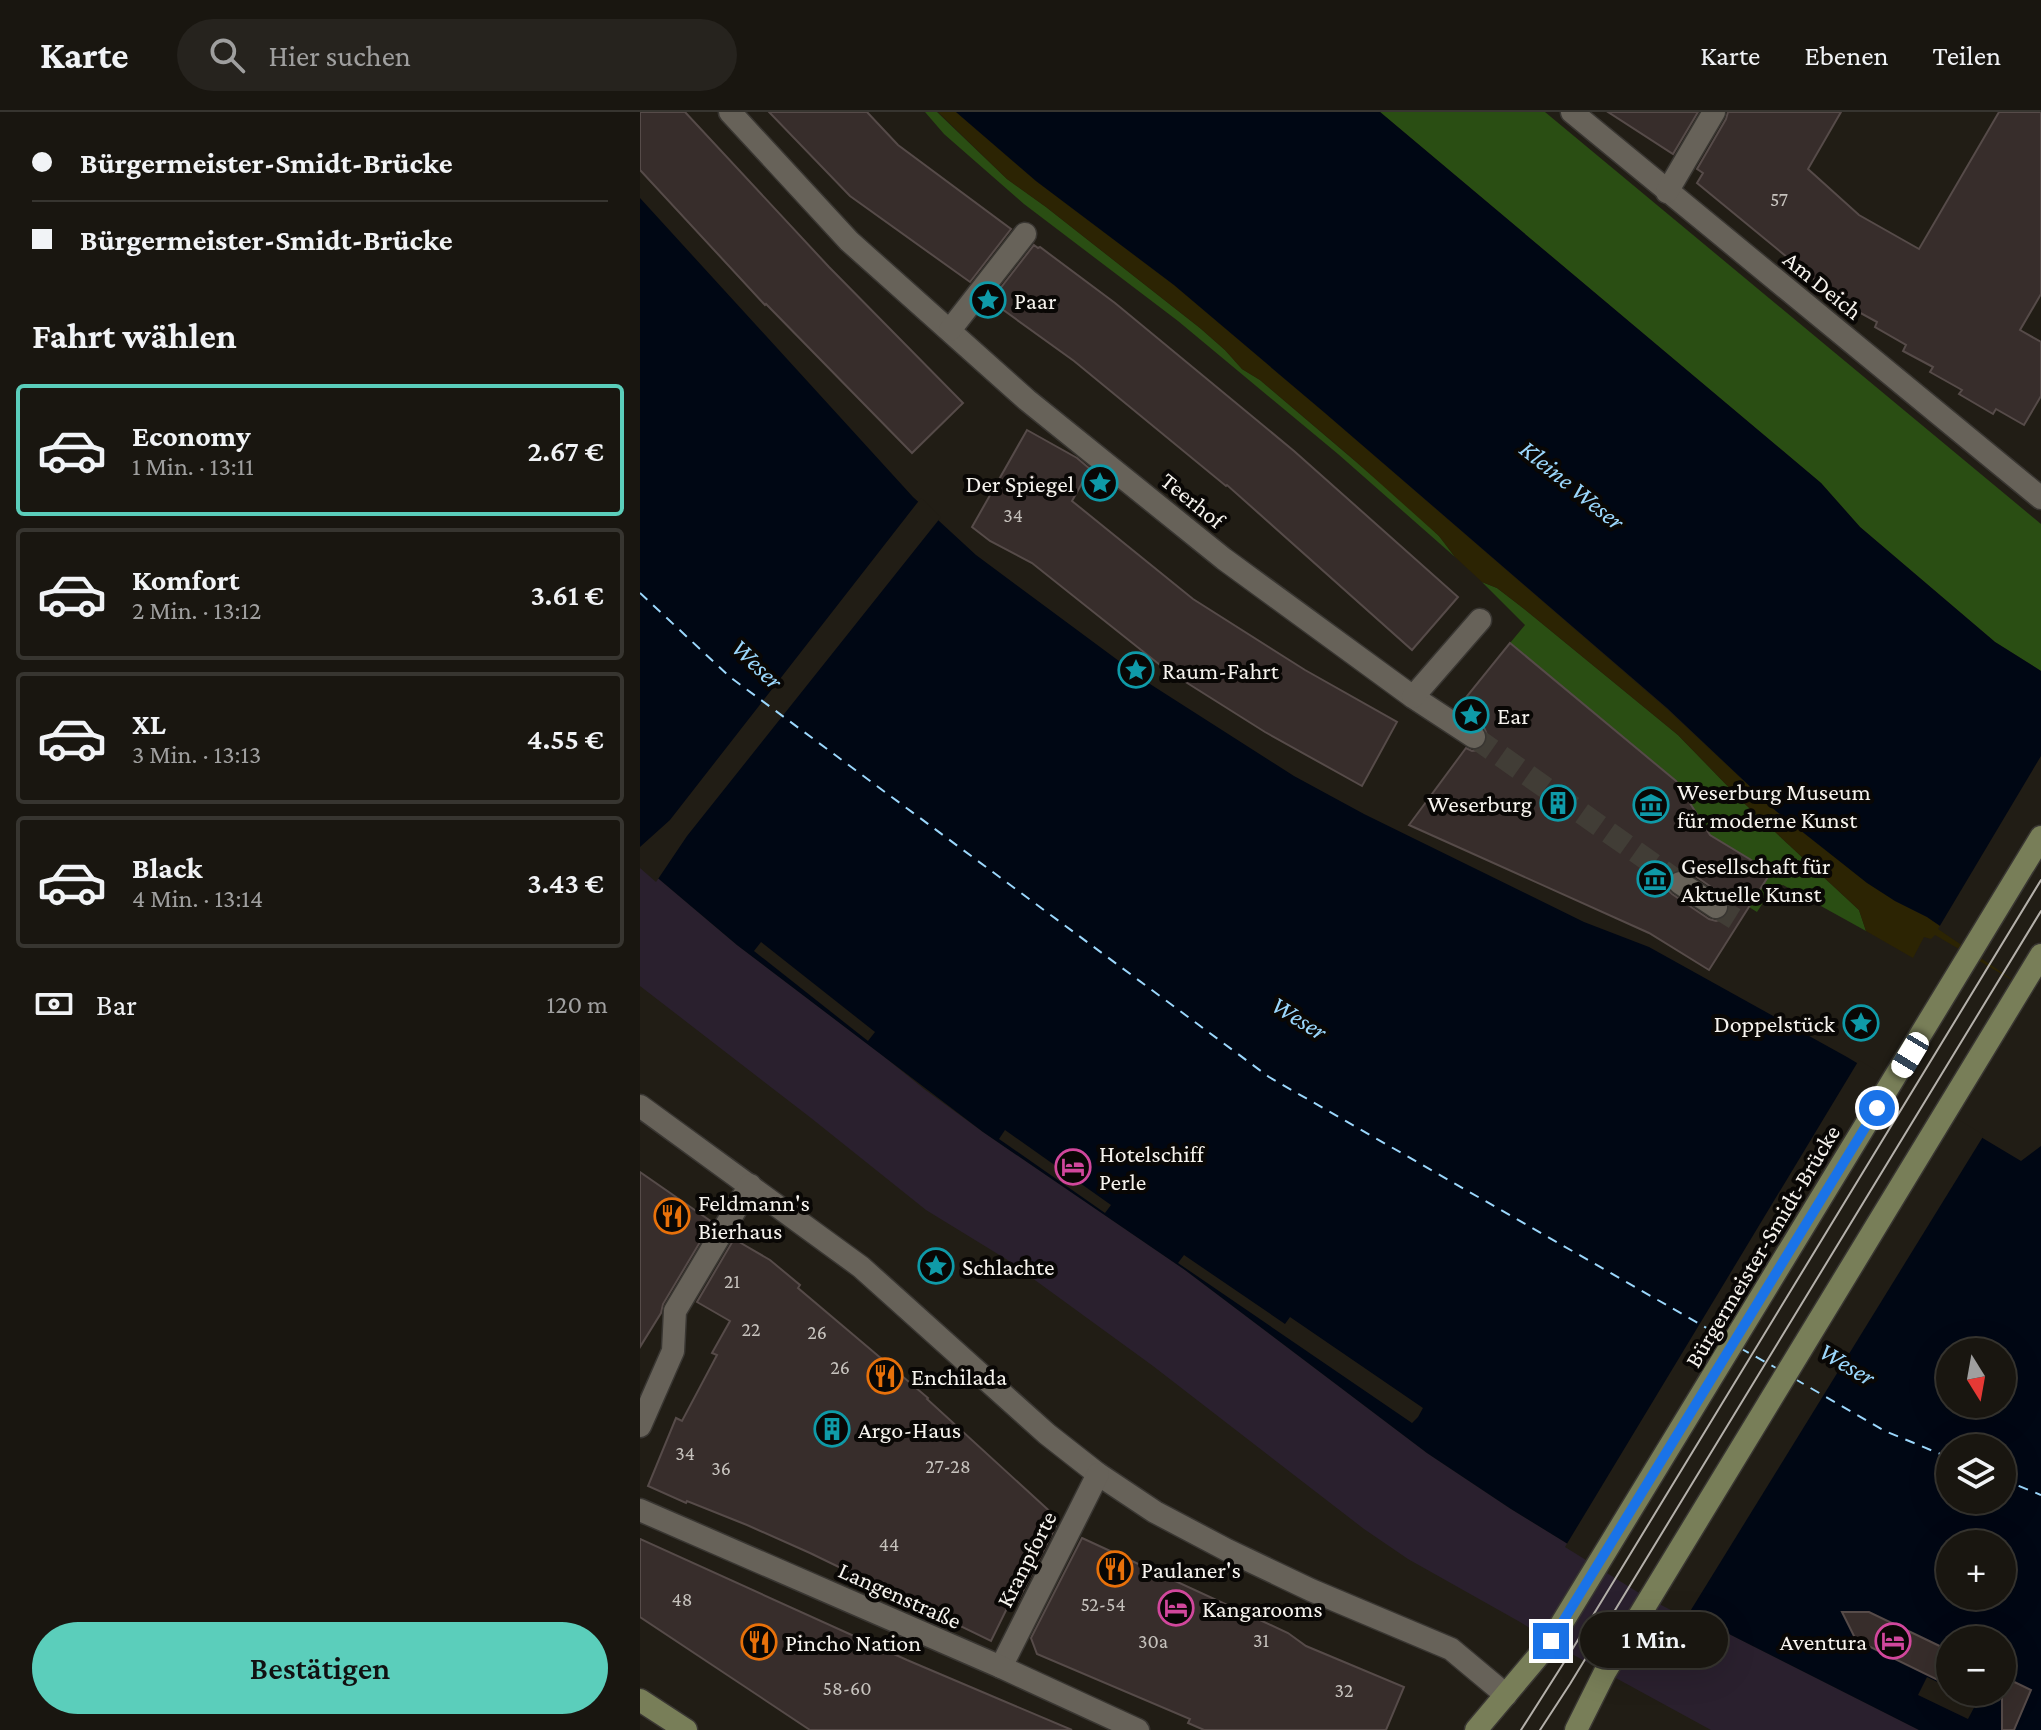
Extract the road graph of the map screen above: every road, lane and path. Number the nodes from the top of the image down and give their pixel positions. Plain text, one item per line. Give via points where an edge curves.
1 (730, 112) edge
2 (1572, 112) edge
3 (1714, 112) edge
4 (1667, 192) junction
5 (1025, 234) dead end
6 (950, 330) junction
7 (2041, 498) edge
8 (1480, 620) dead end
9 (1413, 697) junction
10 (1474, 737) tunnel mouth
11 (2041, 837) edge
12 (1680, 883) tunnel mouth
13 (1716, 907) tunnel mouth
14 (2041, 955) edge
15 (640, 1106) edge
16 (750, 1185) junction
17 (640, 1426) edge
18 (1098, 1474) junction
19 (640, 1510) edge
20 (1001, 1667) junction
21 (1506, 1695) junction
22 (640, 1700) edge
23 (686, 1730) edge
24 (1138, 1730) edge
25 (1476, 1730) edge
26 (1576, 1730) edge

1 - 6 street, Teerhof via 849,241
2 - 4 street, Am Deich
3 - 4 street
4 - 7 street, Am Deich
5 - 6 street
6 - 9 street, Teerhof via 1027,400 1224,559
8 - 9 street
9 - 10 street, Teerhof
11 - 21 main road, Bürgermeister-Smidt-Brücke via 1551,1641
12 - 13 street
14 - 26 main road via 1605,1672
15 - 16 street
16 - 17 street via 675,1311 673,1351
16 - 18 street via 861,1267
18 - 20 street, Kranpforte
18 - 21 street via 1227,1550 1451,1649
19 - 20 street, Langenstraße
20 - 24 street, Langenstraße
21 - 25 main road, Bürgermeister-Smidt-Brücke
22 - 23 main road

